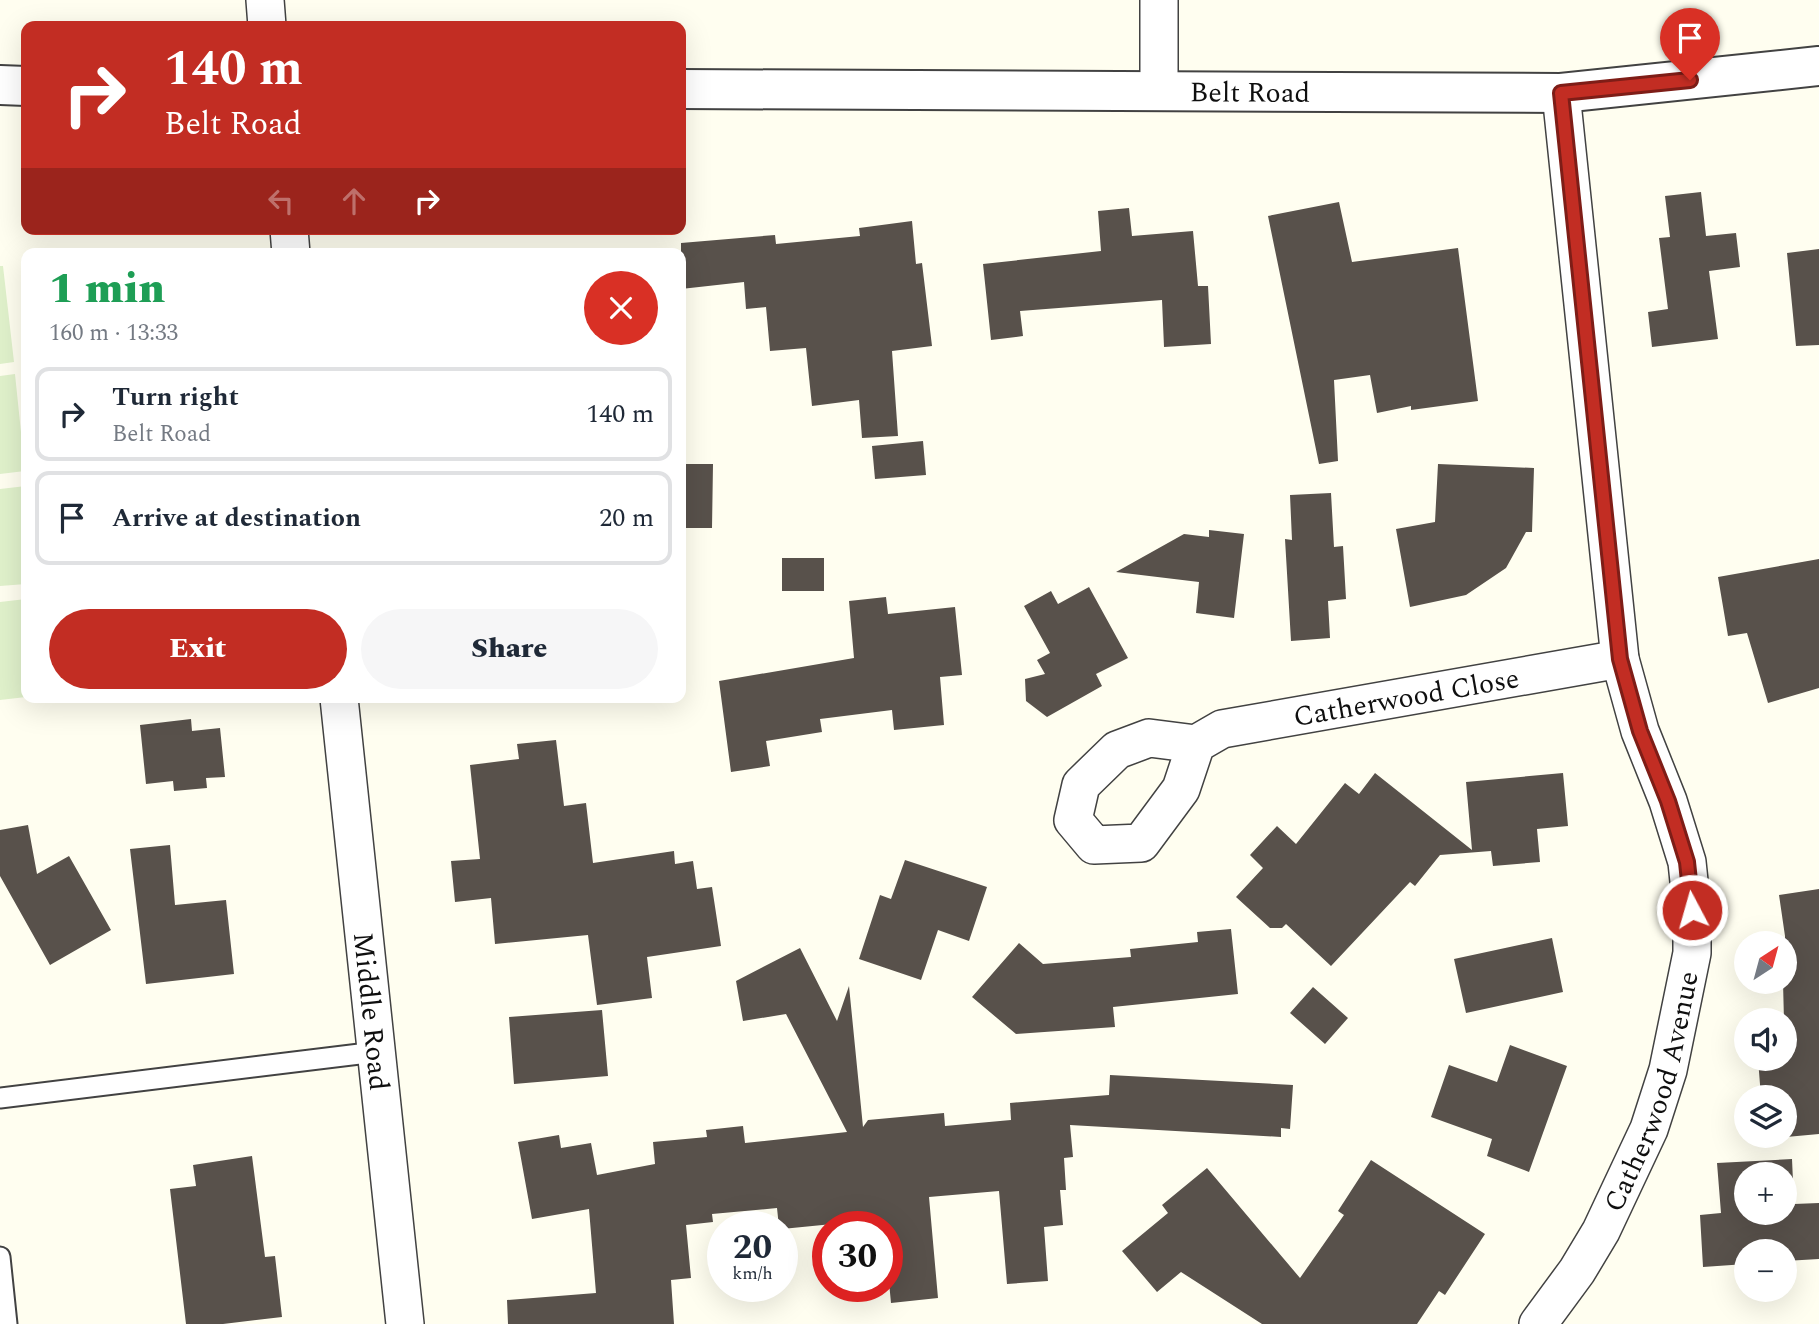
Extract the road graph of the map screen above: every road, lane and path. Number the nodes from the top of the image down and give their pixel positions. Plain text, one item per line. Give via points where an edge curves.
1 (265, 0) edge
2 (1159, 0) edge
3 (267, 21) edge
4 (1819, 66) edge
5 (0, 85) edge
6 (21, 86) edge
7 (686, 89) edge
8 (1158, 91) junction
9 (1561, 93) junction
10 (1620, 659) junction
11 (339, 703) edge
12 (1196, 744) dead end
13 (376, 1052) junction
14 (0, 1098) edge
15 (0, 1257) edge
16 (7, 1324) edge
17 (405, 1324) edge
18 (1538, 1324) edge

1 - 3 street
2 - 8 street
4 - 9 street, Belt Road
5 - 6 street
7 - 8 street, Belt Road
8 - 9 street, Belt Road
9 - 10 street, Catherwood Avenue
10 - 12 street, Catherwood Close via 1222,729
10 - 18 street, Catherwood Avenue via 1640,731 1687,862 1692,953 1668,1070 1649,1129 1601,1231
11 - 13 street, Middle Road
13 - 14 lane
13 - 17 street, Middle Road
15 - 16 lane

